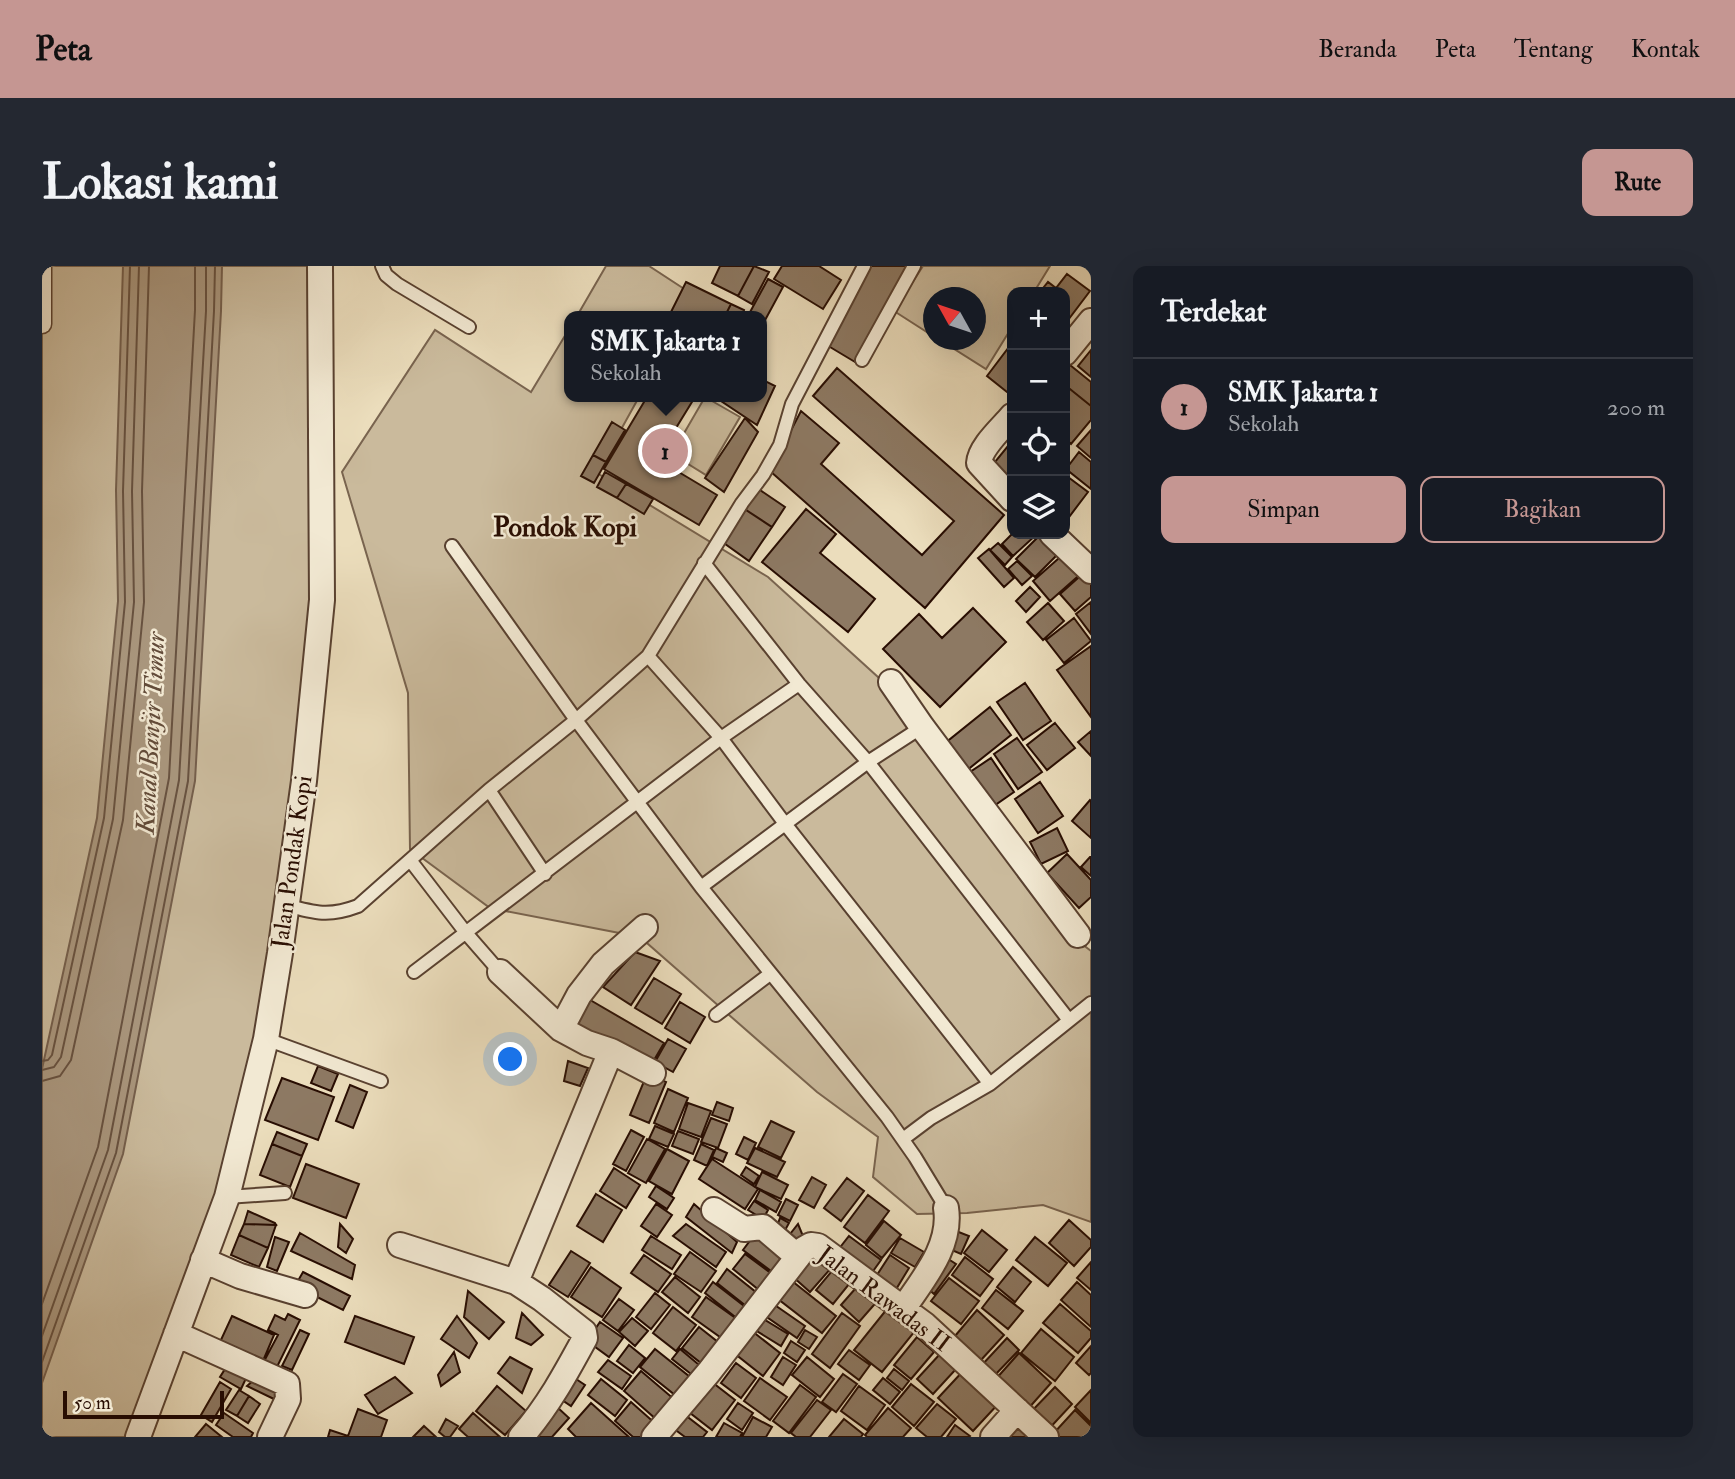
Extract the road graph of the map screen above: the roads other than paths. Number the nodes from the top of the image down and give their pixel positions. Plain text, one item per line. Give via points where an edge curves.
1 (42, 266) edge
2 (320, 266) edge
3 (382, 266) edge
4 (864, 266) edge
5 (914, 266) edge
6 (1091, 321) edge
7 (42, 324) edge
8 (469, 327) dead end
9 (1067, 350) edge
10 (862, 360) dead end
11 (1007, 422) edge
12 (1007, 494) edge
13 (1057, 539) edge
14 (452, 546) dead end
15 (705, 563) junction
16 (1091, 570) edge
17 (648, 656) junction
18 (891, 682) dead end
19 (799, 684) junction
20 (576, 720) junction
21 (922, 727) junction
22 (721, 738) junction
23 (868, 762) junction
24 (489, 790) junction
25 (639, 802) junction
26 (786, 825) junction
27 (410, 860) junction
28 (545, 874) junction
29 (701, 887) junction
30 (286, 905) junction
31 (645, 927) dead end
32 (466, 933) junction
33 (1087, 934) edge
34 (414, 972) dead end
35 (500, 972) joint
36 (770, 974) junction
37 (1091, 1003) edge
38 (716, 1015) dead end
39 (1068, 1019) junction
40 (561, 1029) junction
41 (265, 1039) junction
42 (611, 1051) junction
43 (653, 1073) dead end
44 (381, 1081) dead end
45 (990, 1084) junction
46 (903, 1139) junction
47 (285, 1193) dead end
48 (227, 1197) junction
49 (946, 1208) joint
50 (714, 1210) dead end
51 (400, 1245) dead end
52 (798, 1257) junction
53 (203, 1260) junction
54 (516, 1282) junction
55 (305, 1295) dead end
56 (903, 1309) junction
57 (176, 1334) junction
58 (1017, 1410) junction
59 (140, 1436) edge
60 (270, 1437) edge
61 (521, 1437) edge
62 (654, 1437) edge
63 (993, 1437) edge
64 (1046, 1437) edge

1 - 7 street
2 - 30 street, Jalan Pondak Kopi via 322,600
3 - 8 lane via 397,284
4 - 15 lane via 792,404 780,445 764,475
5 - 10 lane
6 - 9 street
11 - 12 street via 979,463
13 - 16 street
14 - 20 lane
15 - 17 lane
15 - 19 lane
17 - 20 lane
17 - 22 lane
18 - 21 street
19 - 22 lane
19 - 23 lane
20 - 24 lane
20 - 25 lane
21 - 23 lane
21 - 33 street
22 - 25 lane
22 - 26 lane
23 - 26 lane
23 - 39 lane
24 - 27 lane
24 - 28 lane
25 - 28 lane
25 - 29 lane
26 - 29 lane
26 - 45 lane
27 - 30 lane via 358,906 337,914
27 - 32 lane
28 - 32 lane
29 - 36 lane
30 - 41 street, Jalan Pondak Kopi
31 - 40 street via 603,964
32 - 34 lane
32 - 35 lane
35 - 40 street
36 - 38 lane
36 - 46 lane
37 - 39 lane
39 - 45 lane
40 - 42 street
41 - 44 lane
41 - 48 street, Jalan Pondak Kopi
42 - 43 street
42 - 54 street
45 - 46 lane
46 - 49 lane
47 - 48 lane
48 - 53 street, Jalan Pondak Kopi
49 - 56 street via 939,1254
50 - 52 street via 744,1229 763,1227
51 - 54 street
52 - 56 street, Jalan Rawadas II via 811,1245 818,1246
52 - 62 street, Jalan Rawadas II
53 - 55 street
53 - 57 street, Jalan Pondak Kopi
54 - 61 street via 585,1336 551,1398
56 - 58 street, Jalan Rawadas II
57 - 59 street, Jalan Pondak Kopi
57 - 60 street via 287,1384 288,1399
58 - 63 street
58 - 64 street, Jalan Rawadas II

